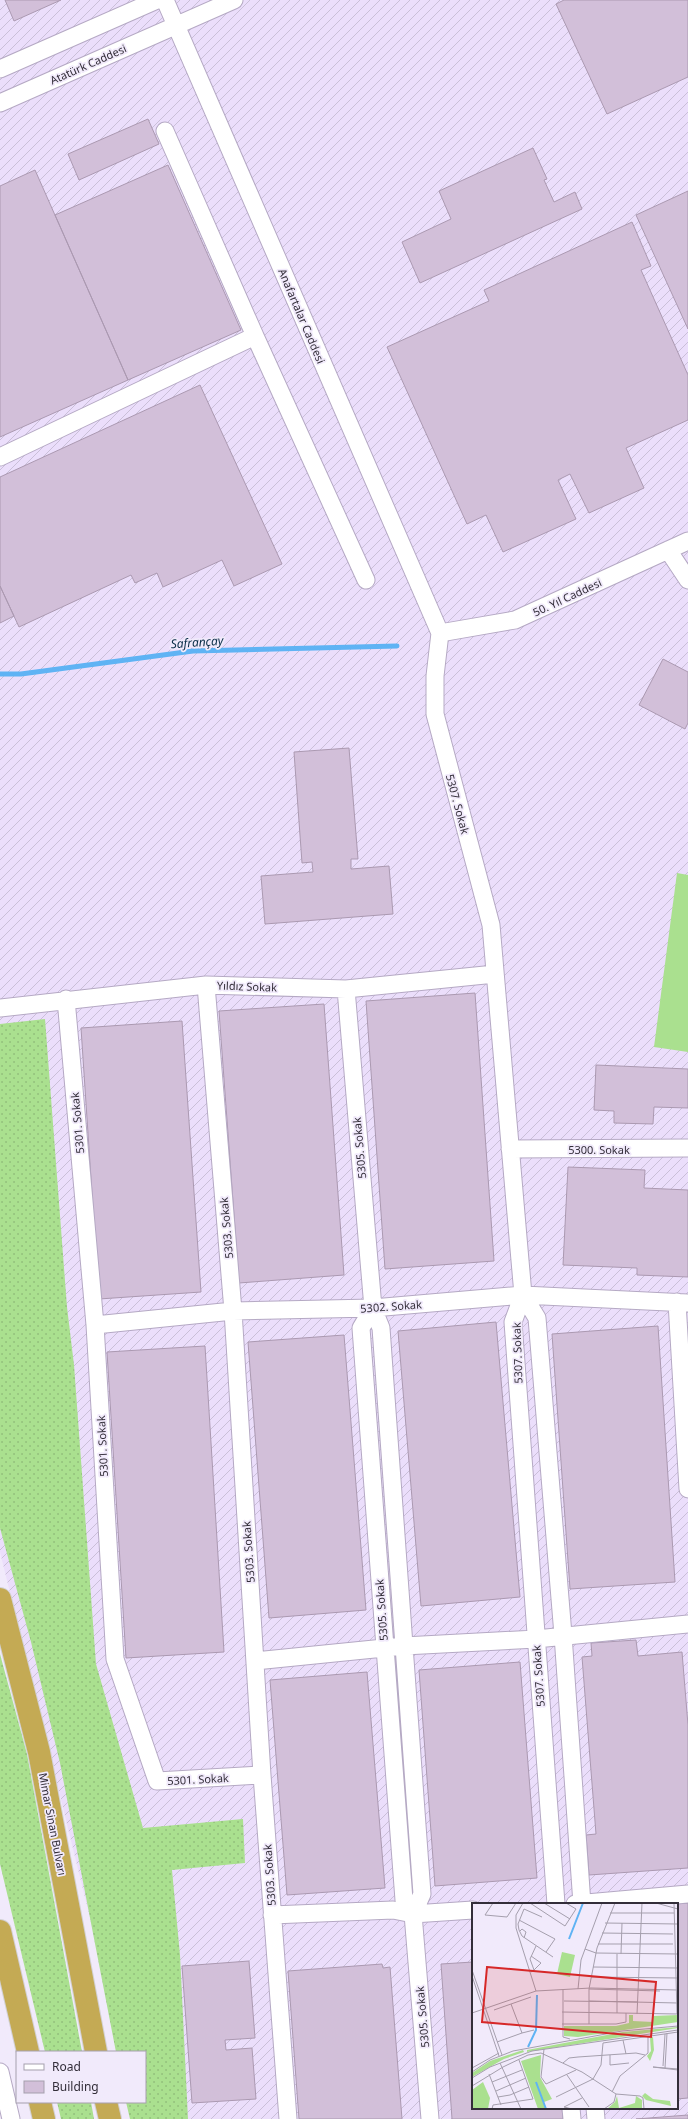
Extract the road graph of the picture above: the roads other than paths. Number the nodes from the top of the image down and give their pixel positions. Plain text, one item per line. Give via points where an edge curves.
1 (157, 0) edge
2 (165, 0) edge
3 (234, 0) edge
4 (176, 25) junction
5 (0, 69) edge
6 (0, 103) edge
7 (165, 131) dead end
8 (255, 336) junction
9 (0, 457) edge
10 (688, 541) edge
11 (668, 550) junction
12 (366, 580) dead end
13 (688, 580) edge
14 (440, 633) junction
15 (495, 974) junction
16 (206, 985) junction
17 (346, 988) junction
18 (66, 999) junction
19 (0, 1008) edge
20 (688, 1148) edge
21 (510, 1149) junction
22 (523, 1295) junction
23 (683, 1303) edge
24 (373, 1308) junction
25 (233, 1311) junction
26 (95, 1324) junction
27 (688, 1489) edge
28 (0, 1599) edge
29 (688, 1624) edge
30 (563, 1635) junction
31 (536, 1639) junction
32 (404, 1646) junction
33 (384, 1648) junction
34 (255, 1661) junction
35 (262, 1775) junction
36 (688, 1894) edge
37 (556, 1903) edge
38 (582, 1903) edge
39 (593, 1903) edge
40 (472, 1910) edge
41 (413, 1914) junction
42 (272, 1915) junction
43 (0, 1931) edge
44 (28, 2051) edge
45 (96, 2051) edge
46 (0, 2075) edge
47 (40, 2103) edge
48 (106, 2103) edge
49 (595, 2109) edge
50 (12, 2119) edge
51 (44, 2119) edge
52 (110, 2119) edge
53 (288, 2119) edge
54 (430, 2119) edge
55 (596, 2119) edge

1 - 5 street
2 - 4 street, Anafartalar Caddesi
3 - 4 street, Atatürk Caddesi
4 - 6 street, Atatürk Caddesi
4 - 14 street, Anafartalar Caddesi
7 - 8 street
8 - 9 street
8 - 12 street
10 - 11 street, 50. Yıl Caddesi
11 - 13 street
11 - 14 street, 50. Yıl Caddesi via 515,620
14 - 15 street, 5307. Sokak via 435,676 436,714 491,925
15 - 17 street, Yıldız Sokak
15 - 21 street, 5307. Sokak
16 - 17 street, Yıldız Sokak
16 - 18 street, Yıldız Sokak
16 - 25 street, 5303. Sokak
17 - 24 street, 5305. Sokak
18 - 19 street, Yıldız Sokak
18 - 26 street, 5301. Sokak
20 - 21 street, 5300. Sokak
21 - 22 street, 5307. Sokak
22 - 23 street, 5302. Sokak
22 - 24 street, 5302. Sokak
22 - 30 street, 5307. Sokak via 537,1318
22 - 31 street, 5307. Sokak via 513,1322
23 - 27 street
24 - 25 street, 5302. Sokak
24 - 32 street, 5305. Sokak via 381,1328
24 - 33 street, 5305. Sokak via 361,1328
25 - 26 street, 5302. Sokak
25 - 34 street, 5303. Sokak
26 - 35 street, 5301. Sokak via 115,1659 157,1782
28 - 45 highway, Mimar Sinan Bulvarı via 39,1752
29 - 30 street
30 - 31 street
30 - 38 street, 5307. Sokak
31 - 32 street
31 - 37 street, 5307. Sokak
32 - 33 street
32 - 41 street, 5305. Sokak via 422,1894
33 - 34 street
33 - 41 street, 5305. Sokak via 404,1900
34 - 35 street, 5303. Sokak
35 - 42 street, 5303. Sokak
36 - 39 street
40 - 41 street
41 - 42 street via 393,1910
41 - 54 street, 5305. Sokak
42 - 53 street, 5303. Sokak
43 - 44 highway
46 - 50 street
47 - 51 highway
48 - 52 highway
49 - 55 street

